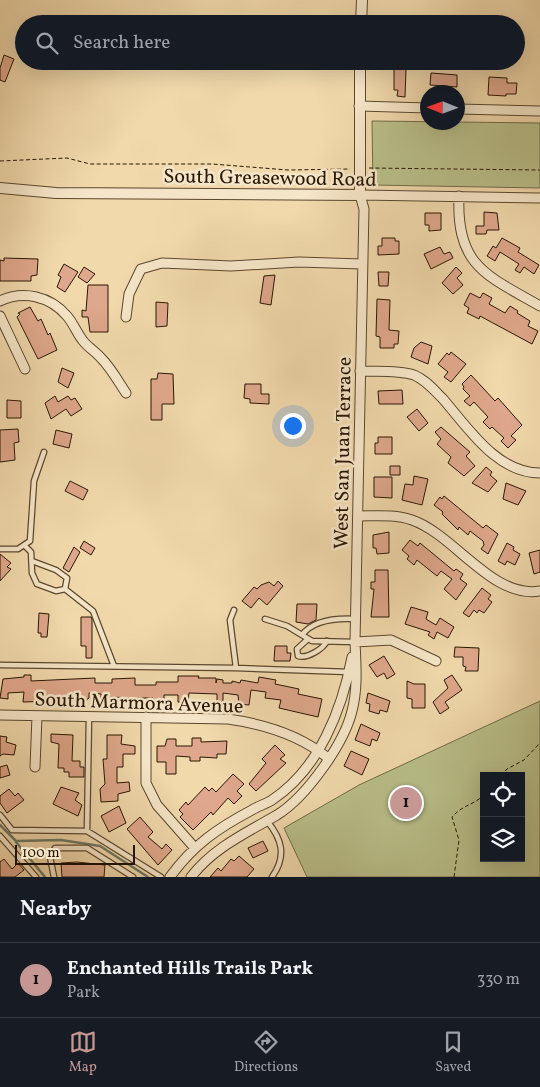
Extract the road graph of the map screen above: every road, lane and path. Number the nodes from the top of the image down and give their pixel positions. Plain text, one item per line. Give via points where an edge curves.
1 (362, 0) edge
2 (361, 15) edge
3 (360, 70) edge
4 (359, 106) junction
5 (420, 108) edge
6 (465, 109) edge
7 (540, 111) edge
8 (0, 161) edge
9 (360, 168) junction
10 (540, 170) edge
11 (0, 188) edge
12 (360, 195) junction
13 (459, 196) junction
14 (540, 198) edge
15 (362, 264) junction
16 (0, 301) edge
17 (540, 306) edge
18 (0, 316) edge
19 (126, 317) dead end
20 (25, 369) dead end
21 (360, 371) junction
22 (126, 393) dead end
23 (44, 452) dead end
24 (540, 472) edge
25 (358, 516) junction
26 (25, 546) junction
27 (0, 549) edge
28 (32, 561) junction
29 (65, 589) junction
30 (540, 591) edge
31 (234, 610) dead end
32 (265, 618) dead end
33 (356, 618) junction
34 (302, 635) junction
35 (308, 640) junction
36 (327, 641) junction
37 (354, 642) junction
38 (436, 661) dead end
39 (0, 664) edge
40 (114, 666) junction
41 (236, 668) junction
42 (349, 672) junction
43 (0, 715) edge
44 (37, 716) junction
45 (89, 716) junction
46 (146, 717) junction
47 (540, 743) edge
48 (318, 750) junction
49 (328, 758) junction
50 (36, 767) dead end
51 (504, 772) edge
52 (480, 799) edge
53 (0, 815) edge
54 (266, 820) junction
55 (87, 830) junction
56 (0, 836) edge
57 (194, 847) junction
58 (36, 877) edge
59 (54, 877) edge
60 (134, 877) edge
61 (161, 877) edge
62 (170, 877) edge
63 (191, 877) edge
64 (272, 877) edge
65 (454, 877) edge

1 - 2 street
3 - 4 street
4 - 5 street
4 - 9 street
6 - 7 street
8 - 9 path via 67,158 90,164 212,164 288,170
9 - 10 path
9 - 12 street
11 - 12 street, South Greasewood Road via 56,193
12 - 13 street, South Greasewood Road
12 - 15 street, West San Juan Terrace via 364,209
13 - 14 street, South Greasewood Road
13 - 17 street via 460,231 477,265
15 - 19 street via 299,262 231,266 162,263 142,269 129,294
15 - 21 street, West San Juan Terrace
16 - 22 street via 31,296 58,307
18 - 20 street
21 - 24 street via 414,376 430,385 489,450 509,466
21 - 25 street, West San Juan Terrace
23 - 26 lane via 34,481 31,537
25 - 30 street via 412,520 436,533 512,589
25 - 33 street, West San Juan Terrace
26 - 27 lane via 18,550
26 - 28 lane via 31,552
28 - 29 lane via 62,573 67,578
28 - 29 lane via 36,584 56,592
29 - 40 lane via 94,611
31 - 41 lane via 230,620
32 - 34 lane
33 - 34 lane via 329,620
33 - 37 street, West San Juan Terrace
34 - 35 lane
35 - 36 lane
35 - 36 lane via 297,649 298,656 306,656 326,645
36 - 37 lane
37 - 38 street via 391,640
37 - 42 street, West San Juan Terrace
37 - 49 street, West San Juan Terrace via 357,678 352,710 345,730
39 - 40 lane
40 - 41 lane
41 - 42 lane
42 - 48 street, West San Juan Terrace via 332,723
43 - 44 street, South Marmora Avenue
44 - 45 street, South Marmora Avenue
44 - 50 street
45 - 46 street, South Marmora Avenue
45 - 55 lane
46 - 48 street, South Marmora Avenue via 228,719 259,724 279,730
46 - 57 street via 146,783 157,805
47 - 51 path via 524,760
48 - 49 street, South Marmora Avenue
48 - 57 street, West San Juan Terrace via 296,780 272,800 216,830
49 - 54 street, West San Juan Terrace via 310,784 279,813
52 - 65 path via 461,807 452,817 459,840
53 - 55 lane via 12,830
54 - 63 street, West San Juan Terrace via 221,848
54 - 64 lane via 278,836 283,852
55 - 61 lane
56 - 58 lane
57 - 62 street, West San Juan Terrace
59 - 60 lane via 50,857 55,848 87,848

